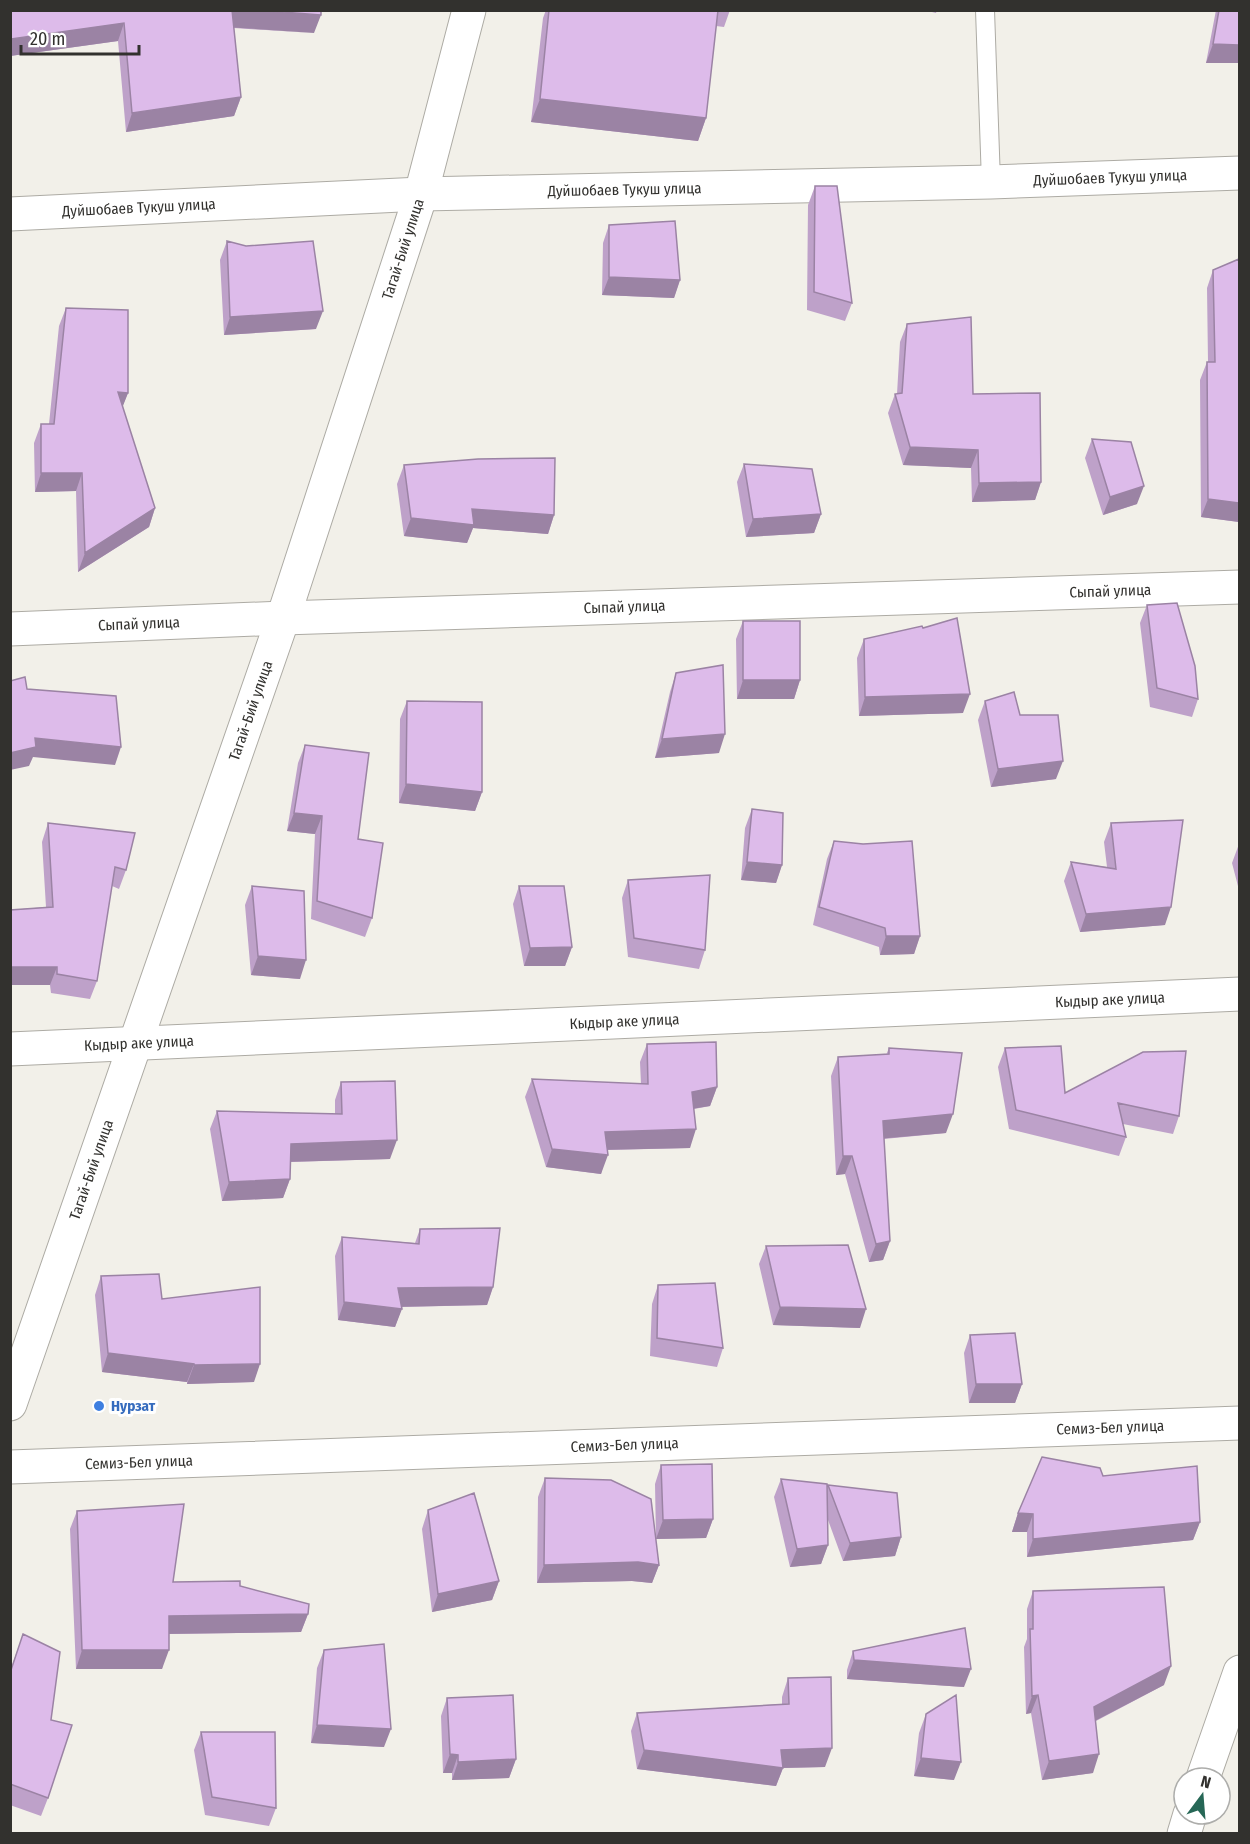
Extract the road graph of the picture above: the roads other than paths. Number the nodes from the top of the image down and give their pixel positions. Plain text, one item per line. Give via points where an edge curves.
1 (469, 10) edge
2 (985, 10) edge
3 (1239, 173) edge
4 (991, 182) junction
5 (421, 194) junction
6 (10, 214) edge
7 (1239, 587) edge
8 (283, 618) junction
9 (10, 629) edge
10 (1239, 994) edge
11 (134, 1044) junction
12 (10, 1049) edge
13 (10, 1404) edge
14 (1239, 1423) edge
15 (10, 1467) edge
16 (1239, 1672) edge
17 (1207, 1766) edge

1 - 5 street, Тагай-Бий улица
2 - 4 lane
3 - 4 street, Дуйшобаев Тукуш улица
4 - 5 street, Дуйшобаев Тукуш улица
5 - 6 street, Дуйшобаев Тукуш улица
5 - 8 street, Тагай-Бий улица
7 - 8 street, Сыпай улица
8 - 9 street, Сыпай улица
8 - 11 street, Тагай-Бий улица
10 - 11 street, Кыдыр аке улица
11 - 12 street, Кыдыр аке улица
11 - 13 street, Тагай-Бий улица
14 - 15 street, Семиз-Бел улица
16 - 17 street

